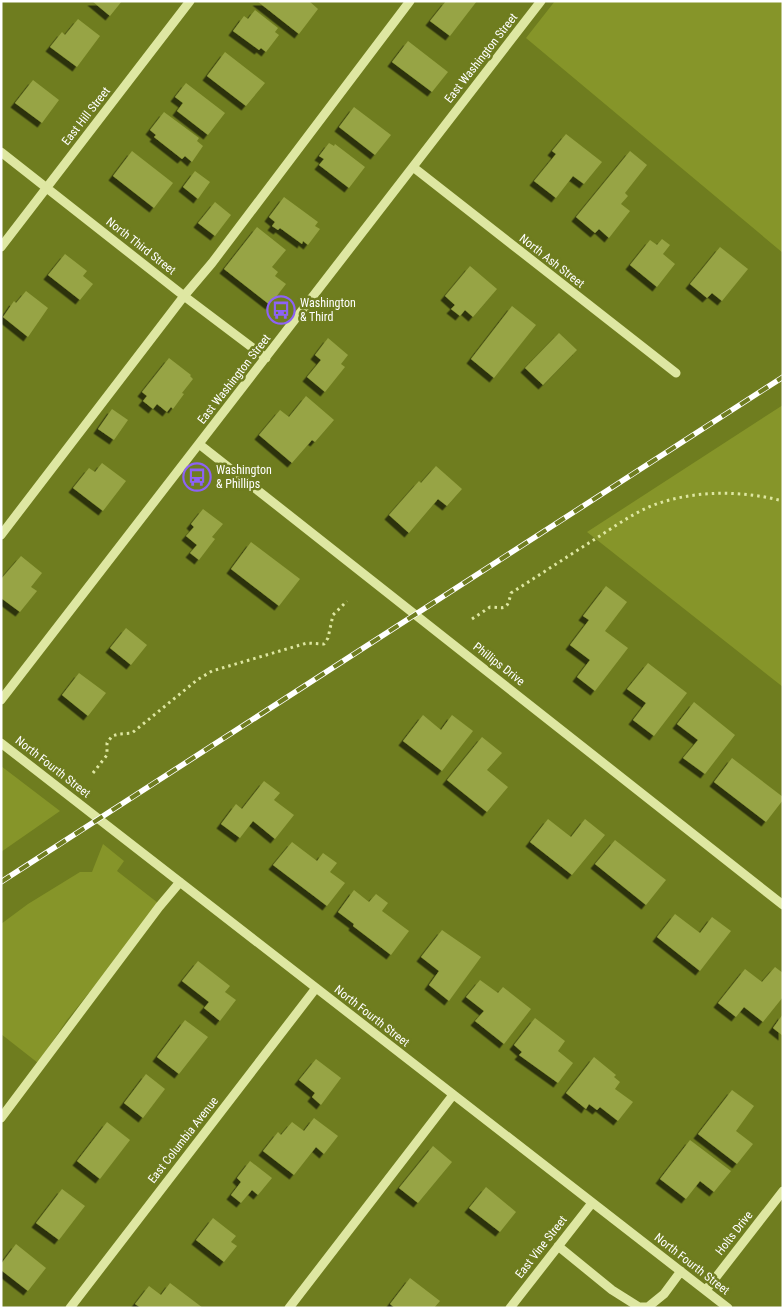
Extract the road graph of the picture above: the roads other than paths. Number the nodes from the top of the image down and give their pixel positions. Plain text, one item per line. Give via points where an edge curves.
1 (190, 1) edge
2 (410, 1) edge
3 (541, 1) edge
4 (1, 152) edge
5 (413, 167) junction
6 (47, 188) junction
7 (1, 247) edge
8 (184, 296) junction
9 (266, 358) junction
10 (676, 373) dead end
11 (199, 444) junction
12 (1, 535) edge
13 (1, 700) edge
14 (1, 743) edge
15 (180, 882) junction
16 (783, 906) edge
17 (316, 988) junction
18 (453, 1095) junction
19 (1, 1118) edge
20 (783, 1191) edge
21 (592, 1203) junction
22 (558, 1246) junction
23 (681, 1271) junction
24 (706, 1290) junction
25 (70, 1308) edge
26 (289, 1308) edge
27 (510, 1308) edge
28 (728, 1308) edge

1 - 6 street, East Hill Street
2 - 8 street
3 - 5 street, East Washington Street
4 - 6 street, North Third Street
5 - 9 street, East Washington Street
5 - 10 street, North Ash Street
6 - 7 street, East Hill Street
6 - 8 street, North Third Street
8 - 9 street, North Third Street
8 - 12 street
9 - 11 street, East Washington Street
11 - 13 street, East Washington Street
11 - 16 street, Phillips Drive
14 - 15 street, North Fourth Street
15 - 17 street, North Fourth Street
15 - 19 street
17 - 18 street, North Fourth Street
17 - 25 street, East Columbia Avenue
18 - 21 street, North Fourth Street
18 - 26 street
20 - 24 street, Holts Drive
21 - 22 street, East Vine Street
21 - 23 street, North Fourth Street
22 - 23 street via 612,1290 639,1307 648,1306 664,1294
22 - 27 street, East Vine Street
23 - 24 street, North Fourth Street
24 - 28 street, North Fourth Street

